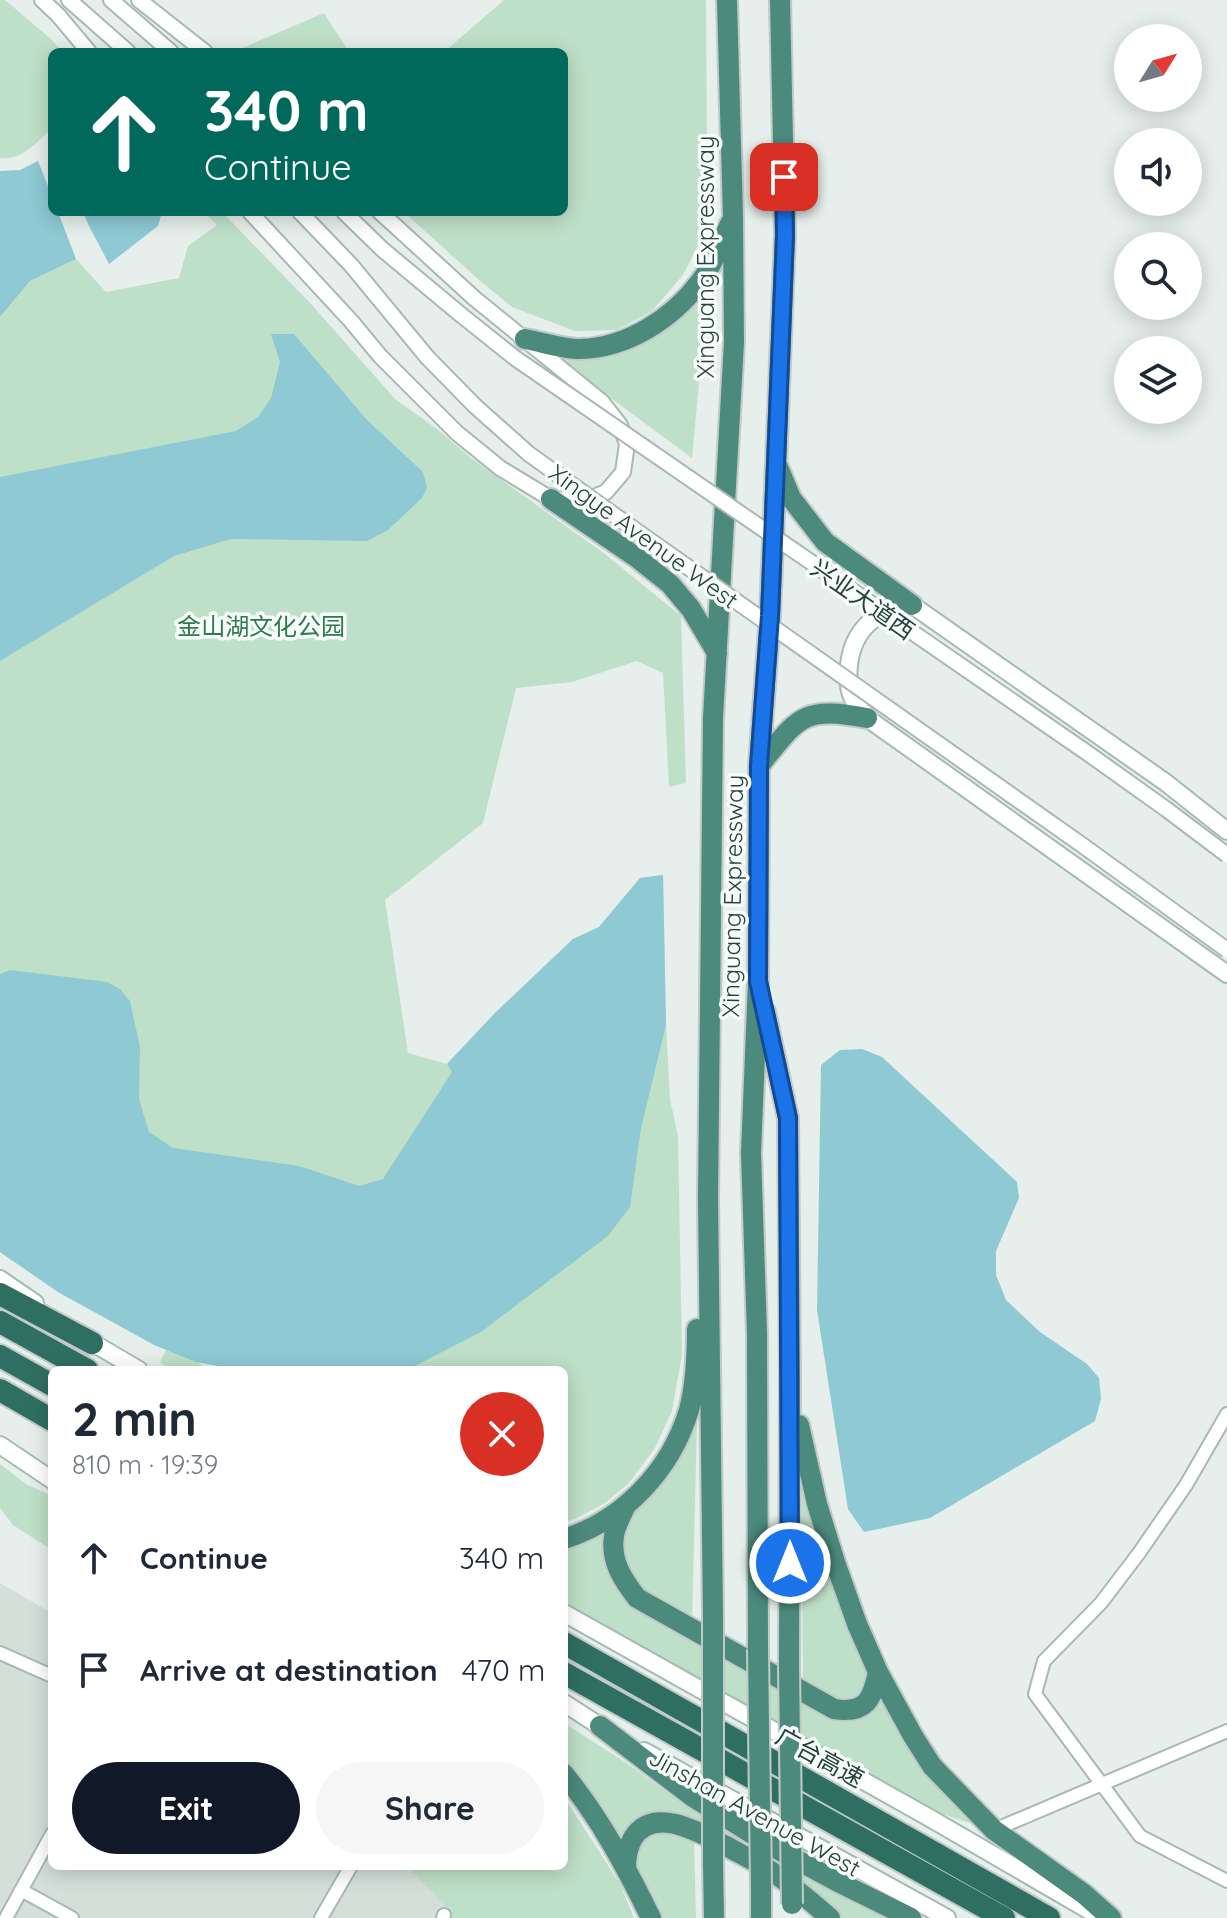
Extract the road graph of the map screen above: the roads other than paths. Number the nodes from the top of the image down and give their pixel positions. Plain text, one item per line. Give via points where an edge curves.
1 (42, 0) edge
2 (69, 0) edge
3 (111, 0) edge
4 (139, 0) edge
5 (727, 0) edge
6 (780, 0) edge
7 (86, 48) edge
8 (123, 48) edge
9 (166, 48) edge
10 (200, 48) edge
11 (254, 216) edge
12 (304, 216) edge
13 (348, 216) edge
14 (384, 216) edge
15 (733, 218) junction
16 (525, 339) junction
17 (775, 460) junction
18 (551, 499) junction
19 (912, 605) junction
20 (717, 653) junction
21 (867, 718) junction
22 (759, 766) junction
23 (1227, 831) edge
24 (1227, 855) edge
25 (1227, 950) edge
26 (1227, 974) edge
27 (758, 981) junction
28 (710, 1047) junction
29 (3, 1286) edge
30 (0, 1322) edge
31 (92, 1343) joint
32 (0, 1356) edge
33 (80, 1366) edge
34 (132, 1366) edge
35 (790, 1376) junction
36 (48, 1383) edge
37 (0, 1390) edge
38 (1227, 1414) edge
39 (48, 1418) edge
40 (0, 1445) edge
41 (48, 1477) edge
42 (626, 1505) junction
43 (568, 1538) edge
44 (568, 1615) edge
45 (568, 1645) edge
46 (0, 1653) edge
47 (878, 1672) junction
48 (48, 1674) edge
49 (568, 1675) edge
50 (568, 1706) edge
51 (600, 1726) junction
52 (1227, 1731) edge
53 (568, 1779) edge
54 (1102, 1784) junction
55 (994, 1830) junction
56 (48, 1841) edge
57 (626, 1868) junction
58 (349, 1870) edge
59 (1227, 1881) edge
60 (21, 1890) junction
61 (792, 1911) edge
62 (6, 1918) edge
63 (72, 1918) edge
64 (321, 1918) edge
65 (651, 1918) edge
66 (714, 1918) edge
67 (761, 1918) edge
68 (830, 1918) edge
69 (911, 1918) edge
70 (947, 1918) edge
71 (1004, 1918) edge
72 (1049, 1918) edge
73 (1102, 1918) edge
74 (1111, 1918) edge

1 - 7 street
2 - 8 street
3 - 9 street
4 - 10 street
5 - 15 highway, Xinguang Expressway
6 - 17 highway, Xinguang Expressway via 785,235
11 - 18 street via 457,433
12 - 25 street, Xingye Avenue West, bridge via 427,357 529,454
13 - 24 street, 兴业大道西, bridge via 515,358
14 - 16 street
15 - 16 highway via 701,281 646,330 604,346 577,349
15 - 20 highway, Xinguang Expressway via 734,342
16 - 18 street via 602,402 627,444 623,472 606,492 585,501
17 - 19 highway via 791,498 825,542
17 - 22 highway, Xinguang Expressway
18 - 20 highway via 670,584
19 - 21 main road via 895,607 859,632 848,674 851,696
19 - 23 main road
20 - 28 highway, Xinguang Expressway
21 - 22 highway via 816,713 801,719
21 - 26 main road
22 - 27 highway, Xinguang Expressway
27 - 35 highway via 788,1118
27 - 67 highway, Xinguang Expressway, bridge via 751,1153
28 - 42 highway via 697,1129 697,1350 689,1408 669,1458
28 - 66 highway, Xinguang Expressway, bridge
29 - 31 highway
30 - 33 highway
31 - 34 main road
32 - 36 highway
35 - 47 highway via 817,1504
35 - 61 highway, bridge
37 - 39 highway
38 - 54 street via 1139,1553 1101,1603 1044,1661 1035,1694
40 - 41 main road
42 - 43 highway
42 - 47 highway via 614,1536 614,1559 637,1598 834,1709 846,1711 871,1698
44 - 73 main road
45 - 72 highway, 广台高速
46 - 48 street
47 - 55 highway via 932,1766
49 - 71 highway
50 - 51 main road, Jinshan Avenue West
51 - 69 highway via 704,1804 811,1868
51 - 70 main road, Jinshan Avenue West
52 - 54 street
53 - 57 highway
54 - 55 street
54 - 59 street via 1140,1836
55 - 74 highway
56 - 60 street
57 - 65 highway
57 - 68 highway via 636,1833 658,1822 675,1824 774,1873
58 - 64 street
60 - 62 street
60 - 63 street

